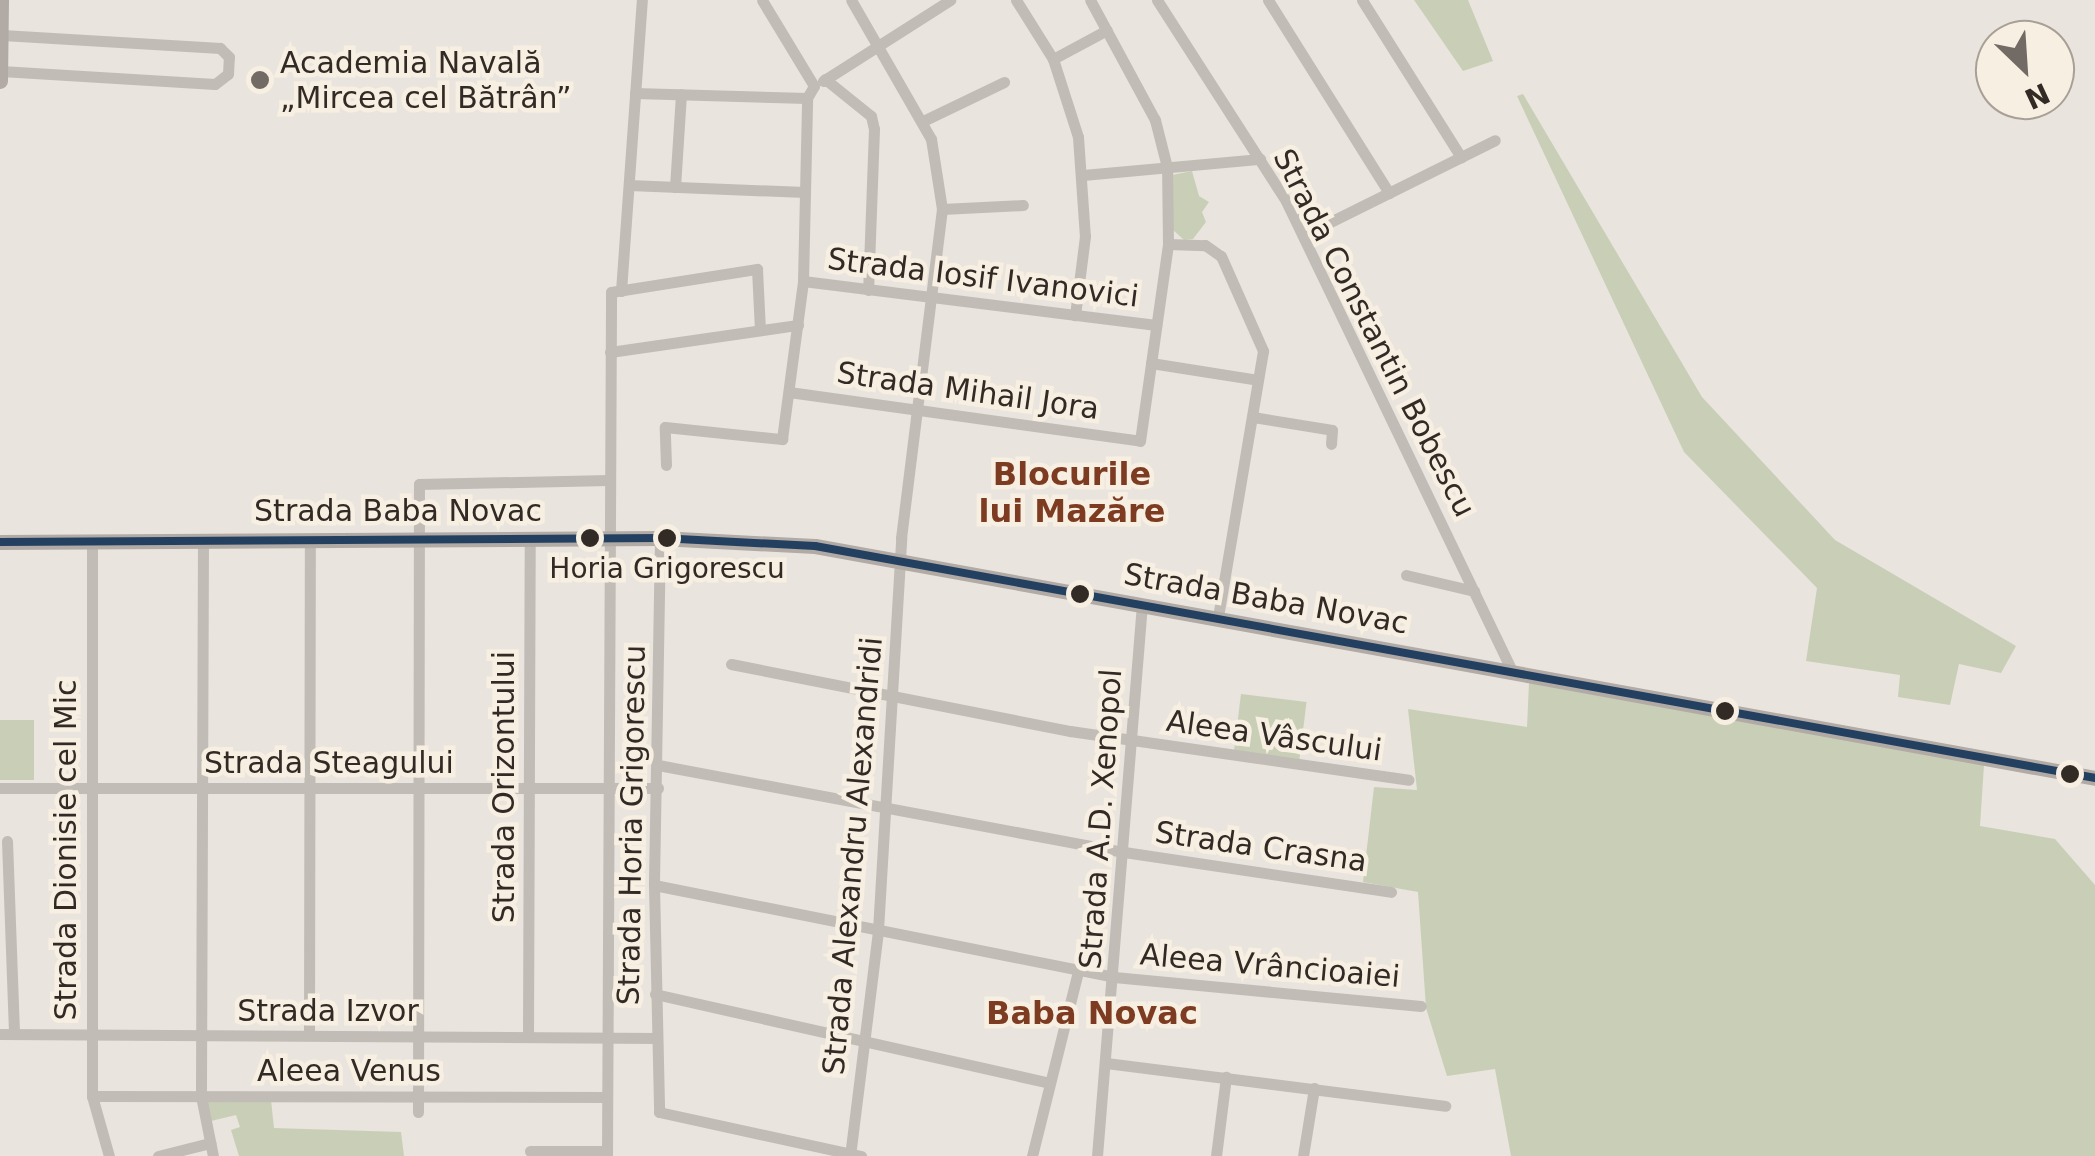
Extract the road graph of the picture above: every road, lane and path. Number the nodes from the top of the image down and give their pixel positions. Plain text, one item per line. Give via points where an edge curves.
1 (1, 0) edge
2 (642, 0) edge
3 (762, 0) edge
4 (851, 0) edge
5 (950, 0) edge
6 (1016, 0) edge
7 (1090, 0) edge
8 (1157, 0) edge
9 (1268, 0) edge
10 (1362, 0) edge
11 (1107, 30) junction
12 (2, 36) edge
13 (878, 45) junction
14 (1053, 59) junction
15 (1, 71) edge
16 (825, 79) junction
17 (0, 81) edge
18 (1004, 82) dead end
19 (810, 92) junction
20 (635, 93) junction
21 (681, 94) junction
22 (923, 121) junction
23 (1495, 140) dead end
24 (1461, 157) junction
25 (1260, 158) junction
26 (1166, 167) junction
27 (1083, 175) junction
28 (628, 185) junction
29 (675, 187) junction
30 (805, 192) junction
31 (1388, 193) junction
32 (1023, 205) dead end
33 (942, 209) junction
34 (1304, 235) junction
35 (1168, 244) junction
36 (803, 281) junction
37 (868, 290) junction
38 (616, 292) junction
39 (935, 298) junction
40 (1075, 315) junction
41 (1156, 325) junction
42 (798, 326) junction
43 (760, 330) junction
44 (610, 352) junction
45 (1151, 363) junction
46 (1258, 380) junction
47 (789, 392) junction
48 (919, 410) junction
49 (1253, 418) junction
50 (1330, 444) dead end
51 (666, 465) dead end
52 (609, 480) junction
53 (419, 538) junction
54 (530, 538) junction
55 (608, 538) junction
56 (660, 538) junction
57 (310, 539) junction
58 (92, 540) junction
59 (203, 540) junction
60 (0, 542) edge
61 (897, 560) junction
62 (1406, 574) dead end
63 (1474, 591) junction
64 (1142, 604) junction
65 (1218, 618) junction
66 (730, 664) dead end
67 (1512, 671) junction
68 (893, 696) junction
69 (1132, 740) junction
70 (658, 765) junction
71 (2095, 778) edge
72 (1408, 780) dead end
73 (201, 787) junction
74 (0, 788) edge
75 (91, 788) junction
76 (309, 788) junction
77 (418, 788) junction
78 (528, 788) junction
79 (608, 788) junction
80 (658, 788) junction
81 (884, 809) junction
82 (7, 841) dead end
83 (1124, 852) junction
84 (654, 885) junction
85 (1391, 892) dead end
86 (878, 930) junction
87 (1078, 971) junction
88 (1114, 977) junction
89 (655, 994) junction
90 (1421, 1006) dead end
91 (7, 1034) edge
92 (91, 1034) junction
93 (200, 1035) junction
94 (309, 1036) junction
95 (418, 1036) junction
96 (528, 1037) junction
97 (607, 1037) junction
98 (656, 1038) junction
99 (864, 1042) junction
100 (1106, 1063) junction
101 (1226, 1077) junction
102 (1046, 1082) junction
103 (1314, 1088) junction
104 (92, 1096) junction
105 (201, 1096) junction
106 (418, 1096) junction
107 (607, 1097) junction
108 (1445, 1106) dead end
109 (418, 1112) dead end
110 (212, 1150) edge
111 (530, 1150) dead end
112 (607, 1154) edge
113 (854, 1155) edge
114 (109, 1156) edge
115 (158, 1156) edge
116 (1032, 1156) edge
117 (1097, 1156) edge
118 (1216, 1156) edge
119 (1303, 1156) edge

1 - 12 main road
2 - 20 street
3 - 19 street
4 - 13 street, Strada Alexandru Alexandridi
5 - 13 street
6 - 14 street
7 - 11 street
8 - 25 street, Strada Constantin Bobescu
9 - 31 street
10 - 24 street
11 - 14 street
11 - 26 street via 1155,120
12 - 15 main road
12 - 15 street via 220,48 228,74 215,84
13 - 16 street
13 - 22 street, Strada Alexandru Alexandridi
14 - 27 street
15 - 17 main road
16 - 19 street
16 - 37 street via 871,116 874,129
18 - 22 street
19 - 21 street
19 - 30 street
20 - 21 street
20 - 28 street
21 - 29 street
22 - 33 street, Strada Alexandru Alexandridi via 938,159
23 - 24 street
24 - 31 street
25 - 26 street
25 - 34 street, Strada Constantin Bobescu
26 - 27 street
26 - 35 street
27 - 40 street
28 - 29 street
28 - 38 street
29 - 30 street
30 - 36 street
31 - 34 street
32 - 33 street
33 - 39 street, Strada Alexandru Alexandridi
34 - 63 street, Strada Constantin Bobescu
35 - 41 street
35 - 46 street via 1205,245 1220,256 1263,351
36 - 37 street, Strada Iosif Ivanovici
36 - 42 street
37 - 39 street, Strada Iosif Ivanovici
38 - 43 street via 756,269
38 - 44 street
39 - 40 street, Strada Iosif Ivanovici
39 - 48 street, Strada Alexandru Alexandridi
40 - 41 street, Strada Iosif Ivanovici
41 - 45 street
42 - 43 street
42 - 47 street
43 - 44 street
44 - 52 street
45 - 46 street
45 - 48 street, Strada Mihail Jora via 1140,441
46 - 49 street
47 - 48 street, Strada Mihail Jora
47 - 51 street via 782,440 665,427
48 - 61 street, Strada Alexandru Alexandridi
49 - 50 street via 1332,430
49 - 65 street via 1244,475 1236,486
52 - 53 street via 422,481
52 - 55 street
53 - 54 main road, Strada Baba Novac
53 - 57 main road, Strada Baba Novac
53 - 77 street
54 - 55 main road, Strada Baba Novac
54 - 78 street, Strada Orizontului
55 - 56 main road, Strada Baba Novac
55 - 79 street
56 - 61 main road, Strada Baba Novac via 770,541
56 - 70 street, Strada Horia Grigorescu
57 - 59 main road, Strada Baba Novac
57 - 76 street
58 - 59 main road, Strada Baba Novac
58 - 60 main road, Strada Baba Novac
58 - 75 street, Strada Dionisie cel Mic
59 - 73 street
61 - 64 main road, Strada Baba Novac
61 - 68 street, Strada Alexandru Alexandridi
62 - 63 street
63 - 67 street, Strada Constantin Bobescu
64 - 65 main road, Strada Baba Novac
64 - 69 street, Strada A.D. Xenopol
65 - 67 main road, Strada Baba Novac
66 - 68 street, Aleea Vâscului
67 - 71 main road, Strada Baba Novac
68 - 69 street, Aleea Vâscului
68 - 81 street, Strada Alexandru Alexandridi
69 - 72 street, Aleea Vâscului
69 - 83 street, Strada A.D. Xenopol
70 - 80 street, Strada Horia Grigorescu
70 - 81 street, Strada Crasna
73 - 75 street, Strada Steagului
73 - 76 street, Strada Steagului
73 - 93 street
74 - 75 street, Strada Steagului
75 - 92 street, Strada Dionisie cel Mic
76 - 77 street, Strada Steagului
76 - 94 street
77 - 78 street, Strada Steagului
77 - 95 street
78 - 79 street, Strada Steagului
78 - 96 street, Strada Orizontului
79 - 80 street, Strada Steagului
79 - 97 street
80 - 84 street, Strada Horia Grigorescu
81 - 83 street, Strada Crasna
81 - 86 street, Strada Alexandru Alexandridi
82 - 91 street
83 - 85 street, Strada Crasna
83 - 88 street, Strada A.D. Xenopol
84 - 86 street, Aleea Vrâncioaiei
84 - 89 street, Strada Horia Grigorescu
86 - 87 street, Aleea Vrâncioaiei
86 - 99 street, Strada Alexandru Alexandridi
87 - 88 street, Aleea Vrâncioaiei
87 - 102 street
88 - 90 street, Aleea Vrâncioaiei
88 - 100 street, Strada A.D. Xenopol
89 - 98 street, Strada Horia Grigorescu
89 - 99 street
91 - 92 street, Strada Izvor
92 - 93 street, Strada Izvor
92 - 104 street, Strada Dionisie cel Mic
93 - 94 street, Strada Izvor
93 - 105 street
94 - 95 street, Strada Izvor
95 - 96 street, Strada Izvor
95 - 106 street
96 - 97 street, Strada Izvor
97 - 98 street, Strada Izvor
97 - 107 street
98 - 113 street, Strada Horia Grigorescu via 659,1112
99 - 102 street
99 - 113 street, Strada Alexandru Alexandridi
100 - 101 street
100 - 117 street, Strada A.D. Xenopol
101 - 103 street
101 - 118 street
102 - 116 street
103 - 108 street
103 - 119 street
104 - 105 street, Aleea Venus
104 - 114 street, Strada Dionisie cel Mic
105 - 106 street, Aleea Venus
105 - 110 street
106 - 107 street, Aleea Venus
106 - 109 street
107 - 112 street
110 - 115 street
111 - 112 street

